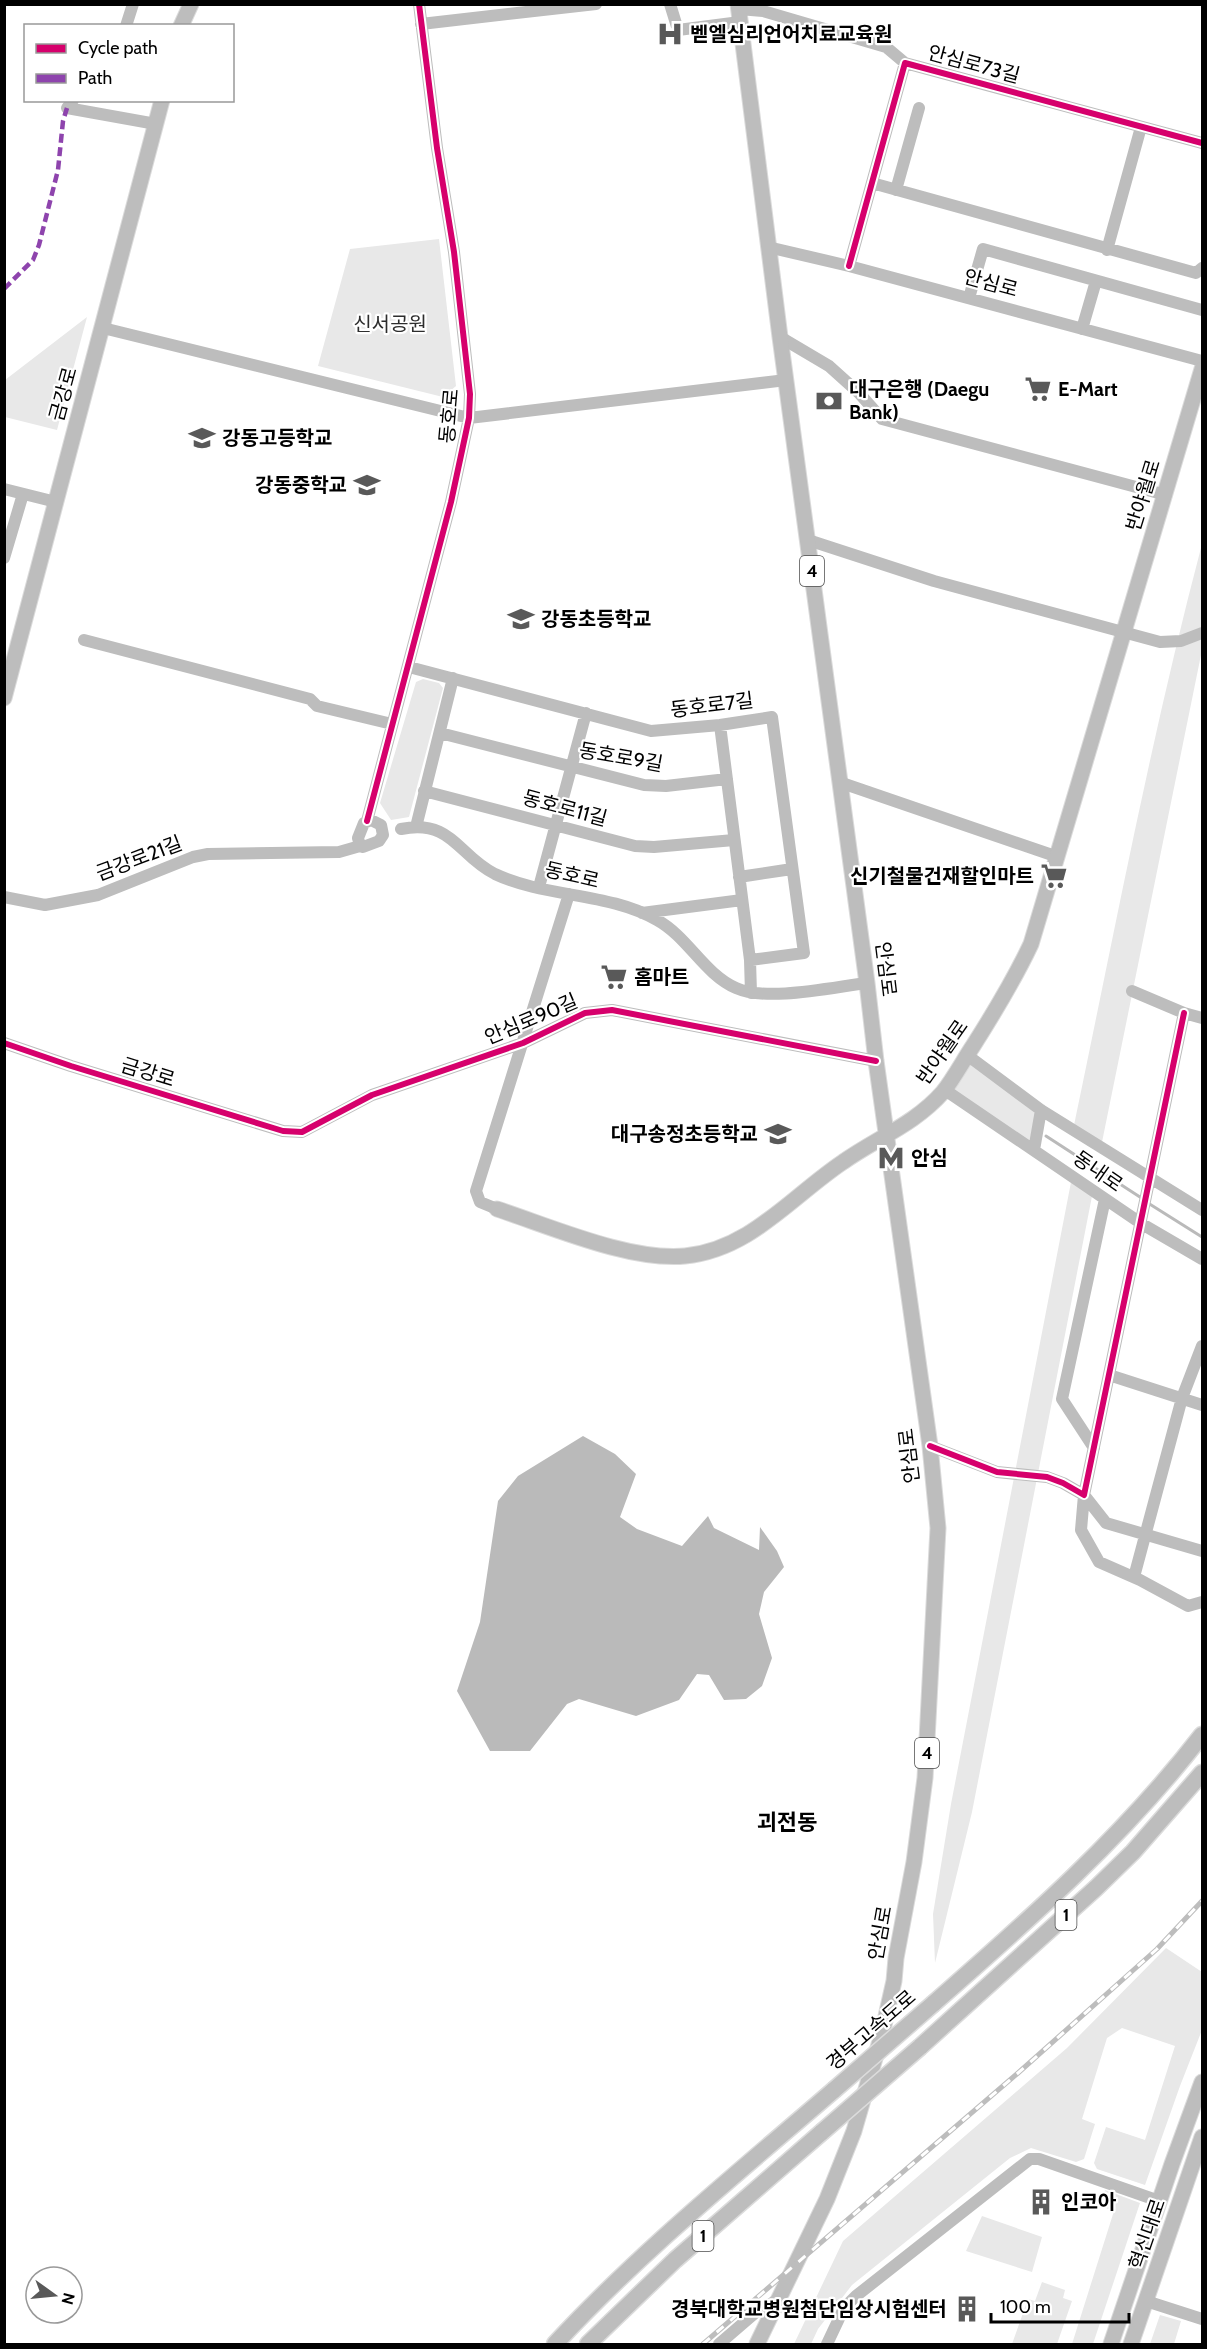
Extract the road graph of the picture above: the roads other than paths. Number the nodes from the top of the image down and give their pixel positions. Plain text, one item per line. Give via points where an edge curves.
1 (134, 4) edge
2 (191, 4) edge
3 (418, 4) edge
4 (596, 4) edge
5 (670, 4) edge
6 (485, 10) edge
7 (739, 12) edge
8 (127, 24) edge
9 (182, 24) edge
10 (421, 24) junction
11 (905, 63) junction
12 (162, 102) edge
13 (70, 104) edge
14 (919, 108) dead end
15 (156, 124) junction
16 (1141, 127) junction
17 (1203, 143) edge
18 (872, 183) junction
19 (896, 190) junction
20 (768, 247) junction
21 (1107, 250) junction
22 (849, 266) junction
23 (1203, 268) edge
24 (1096, 281) junction
25 (969, 298) junction
26 (1203, 310) edge
27 (103, 328) junction
28 (1082, 329) junction
29 (780, 337) junction
30 (1203, 361) edge
31 (1203, 369) edge
32 (786, 380) junction
33 (469, 418) junction
34 (4, 489) edge
35 (23, 494) junction
36 (1166, 495) junction
37 (56, 502) junction
38 (808, 540) junction
39 (5, 552) edge
40 (1124, 632) junction
41 (1203, 633) edge
42 (84, 639) dead end
43 (409, 667) junction
44 (453, 678) junction
45 (4, 698) edge
46 (586, 713) junction
47 (392, 724) junction
48 (720, 725) junction
49 (440, 733) junction
50 (570, 768) junction
51 (727, 779) junction
52 (839, 782) junction
53 (424, 791) junction
54 (368, 821) junction
55 (416, 826) junction
56 (556, 826) junction
57 (382, 833) junction
58 (734, 840) junction
59 (360, 846) junction
60 (1058, 857) junction
61 (792, 869) junction
62 (739, 877) junction
63 (539, 887) junction
64 (569, 894) junction
65 (4, 897) edge
66 (742, 900) junction
67 (642, 913) junction
68 (750, 960) junction
69 (867, 983) junction
70 (1132, 991) dead end
71 (751, 993) junction
72 (1184, 1013) junction
73 (1203, 1018) edge
74 (4, 1043) edge
75 (523, 1043) junction
76 (967, 1055) junction
77 (876, 1060) junction
78 (945, 1090) junction
79 (1041, 1110) junction
80 (283, 1131) joint
81 (887, 1137) junction
82 (1034, 1150) junction
83 (1151, 1178) junction
84 (1105, 1200) junction
85 (497, 1209) joint
86 (1203, 1210) edge
87 (1142, 1224) junction
88 (1203, 1259) edge
89 (1203, 1346) edge
90 (1109, 1375) junction
91 (1182, 1398) junction
92 (1203, 1405) edge
93 (930, 1446) junction
94 (1094, 1448) junction
95 (1084, 1495) junction
96 (1146, 1533) junction
97 (1203, 1551) edge
98 (1134, 1577) junction
99 (1203, 1602) edge
100 (1203, 1736) edge
101 (1203, 1773) edge
102 (1203, 2082) edge
103 (1203, 2137) edge
104 (1159, 2201) junction
105 (779, 2299) junction
106 (1146, 2301) junction
107 (1203, 2319) edge
108 (555, 2344) edge
109 (588, 2344) edge
110 (719, 2344) edge
111 (757, 2344) edge
112 (827, 2344) edge
113 (1112, 2344) edge
114 (1131, 2344) edge

1 - 8 street
2 - 9 main road
3 - 10 street, 동호로
4 - 6 street
5 - 7 street, 안심로73길 via 678,30
6 - 10 street
7 - 11 street, 안심로73길 via 763,11 886,47
7 - 20 main road, 안심로 / 4
10 - 33 street, 동호로 via 454,252 470,394
11 - 16 street, 안심로73길
11 - 18 street, 안심로73길
12 - 15 main road, 금강로
13 - 15 street
14 - 19 street
15 - 27 main road, 금강로
16 - 17 street, 안심로73길
16 - 21 street
18 - 19 street
18 - 22 street, 안심로73길
19 - 21 street
20 - 22 street, 안심로
20 - 29 main road, 안심로 / 4
21 - 23 street via 1196,273
22 - 25 street, 안심로
24 - 25 street via 983,249
24 - 26 street
24 - 28 street
25 - 28 street, 안심로
27 - 33 street
27 - 37 main road, 금강로
28 - 30 street, 안심로
29 - 32 main road, 안심로 / 4
29 - 36 street via 829,366 882,419
31 - 36 main road, 반야월로
32 - 33 street
32 - 38 main road, 안심로 / 4
33 - 43 street, 동호로
34 - 35 street
35 - 37 street
35 - 39 street
36 - 40 main road, 반야월로
37 - 45 main road, 금강로
38 - 40 street via 934,581
38 - 52 main road, 안심로 / 4
40 - 41 street via 1160,642 1180,641
40 - 60 main road, 반야월로
42 - 47 street
43 - 44 street, 동호로7길
43 - 47 street, 동호로
44 - 46 street, 동호로7길
44 - 49 street
46 - 48 street, 동호로7길 via 651,731
46 - 50 street
47 - 54 street, 동호로
48 - 51 street
48 - 61 street, 동호로7길 via 772,717
49 - 50 street, 동호로9길
49 - 53 street
50 - 51 street, 동호로9길 via 644,785
50 - 56 street
51 - 58 street
52 - 60 street
52 - 69 main road, 안심로 / 4
53 - 55 street
53 - 56 street, 동호로11길
54 - 57 street via 378,822
54 - 59 street, 동호로 via 358,838
55 - 57 street, 동호로 via 401,830 396,836
55 - 63 street, 동호로 via 446,834 494,873
56 - 58 street, 동호로11길 via 635,846
56 - 63 street
57 - 59 street, 금강로21길 via 368,846
58 - 62 street
59 - 65 street, 금강로21길 via 339,852 208,854 99,895 45,905
60 - 76 main road, 반야월로 via 1031,944 1012,983
61 - 62 street
61 - 68 street, 동호로7길 via 804,953
62 - 66 street
63 - 64 street, 동호로
64 - 67 street, 동호로
64 - 75 street
66 - 67 street, 동호로
66 - 68 street
67 - 71 street, 동호로 via 680,937 718,977
68 - 71 street
69 - 71 street, 동호로
69 - 77 main road, 안심로 / 4
70 - 72 street
72 - 73 street
72 - 83 street
74 - 80 street, 금강로
75 - 77 street, 안심로90길 via 585,1013 612,1010
75 - 80 street, 안심로90길 via 372,1095 302,1132
75 - 85 street via 476,1191 480,1202
76 - 78 main road, 반야월로
76 - 79 street
77 - 81 main road, 안심로 / 4
78 - 81 main road, 반야월로 via 926,1110
78 - 82 street, 동내로
79 - 82 street
79 - 83 street
81 - 85 main road, 반야월로 via 843,1161 757,1229 718,1250 685,1256 632,1253
81 - 93 main road, 안심로 / 4
82 - 84 street, 동내로
83 - 86 street
83 - 87 street
84 - 87 street, 동내로
84 - 94 street via 1062,1399
87 - 88 street, 동내로
87 - 90 street
89 - 91 street
90 - 91 street
90 - 94 street
91 - 92 street
91 - 96 street
93 - 95 street via 997,1472 1047,1477
93 - 105 main road, 안심로 / 4 via 938,1528 925,1778 894,1981 854,2131 827,2199
94 - 95 street
95 - 96 street via 1106,1523
95 - 98 street via 1081,1530 1099,1563
96 - 97 street
96 - 98 street
98 - 99 street via 1188,1606
100 - 108 highway, 경부고속도로 / 1, bridge via 1128,1824 1049,1901 663,2238
101 - 109 highway, 1, bridge via 1096,1888 675,2260
102 - 104 main road
103 - 106 main road, 혁신대로
104 - 112 street via 1030,2158 856,2296 844,2308
104 - 113 main road
105 - 110 street via 755,2313
105 - 111 main road, 안심로 / 4
106 - 107 street
106 - 114 main road, 혁신대로

